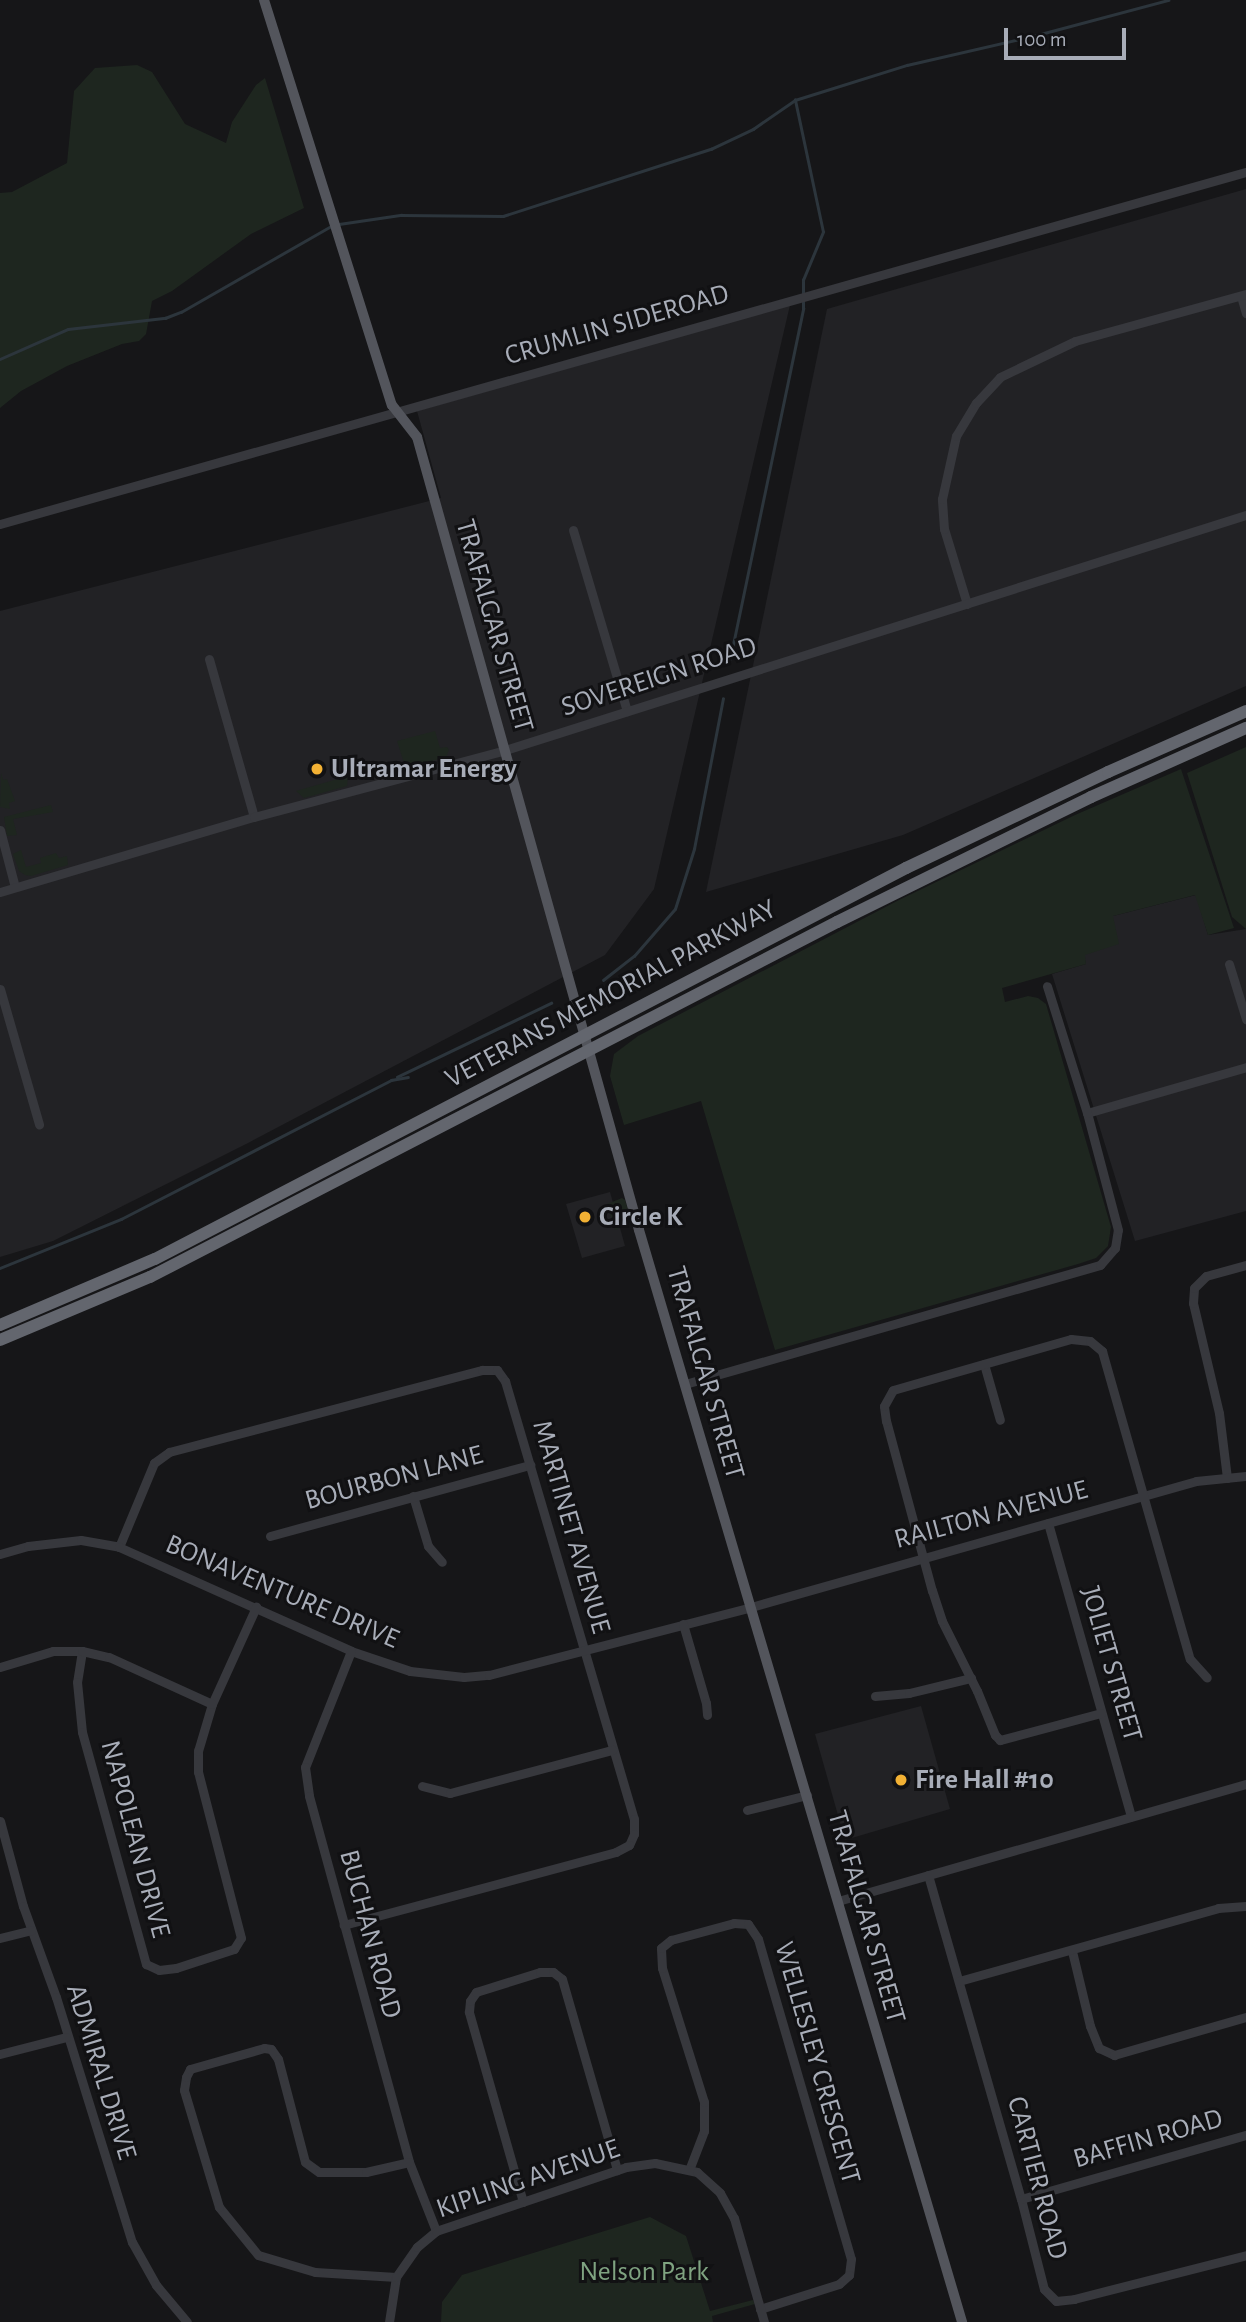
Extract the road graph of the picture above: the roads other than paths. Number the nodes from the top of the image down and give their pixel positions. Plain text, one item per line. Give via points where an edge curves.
1 (264, 0) edge
2 (1246, 172) edge
3 (1244, 295) edge
4 (1246, 313) edge
5 (397, 411) junction
6 (1246, 515) edge
7 (0, 524) edge
8 (573, 530) dead end
9 (967, 604) junction
10 (209, 659) dead end
11 (627, 711) junction
12 (1246, 711) edge
13 (1246, 729) edge
14 (505, 750) junction
15 (254, 817) junction
16 (0, 830) edge
17 (15, 887) junction
18 (0, 892) edge
19 (1229, 964) dead end
20 (1047, 986) dead end
21 (0, 989) edge
22 (1246, 1019) edge
23 (585, 1035) junction
24 (590, 1051) junction
25 (1246, 1067) edge
26 (1087, 1113) junction
27 (39, 1124) dead end
28 (1246, 1265) edge
29 (0, 1325) edge
30 (0, 1340) edge
31 (984, 1364) junction
32 (685, 1384) junction
33 (1000, 1420) dead end
34 (530, 1465) junction
35 (1246, 1476) edge
36 (1227, 1478) junction
37 (413, 1496) junction
38 (1142, 1496) junction
39 (1048, 1523) junction
40 (270, 1536) dead end
41 (118, 1548) junction
42 (0, 1554) edge
43 (924, 1557) junction
44 (442, 1562) dead end
45 (751, 1607) junction
46 (256, 1608) junction
47 (683, 1624) junction
48 (82, 1651) junction
49 (351, 1651) junction
50 (583, 1651) junction
51 (0, 1667) edge
52 (971, 1678) junction
53 (1206, 1678) dead end
54 (875, 1696) dead end
55 (212, 1704) junction
56 (1101, 1713) junction
57 (707, 1715) dead end
58 (612, 1750) junction
59 (1246, 1784) edge
60 (422, 1786) dead end
61 (807, 1795) junction
62 (747, 1810) dead end
63 (1131, 1818) junction
64 (0, 1821) edge
65 (928, 1875) junction
66 (838, 1901) junction
67 (1246, 1906) edge
68 (344, 1925) junction
69 (32, 1930) junction
70 (0, 1938) edge
71 (1072, 1951) junction
72 (959, 1981) junction
73 (1246, 2017) edge
74 (66, 2037) junction
75 (0, 2054) edge
76 (1246, 2136) edge
77 (409, 2162) junction
78 (617, 2170) junction
79 (689, 2171) junction
80 (1021, 2199) junction
81 (523, 2202) junction
82 (436, 2231) junction
83 (1246, 2255) edge
84 (396, 2277) junction
85 (760, 2309) junction
86 (185, 2322) edge
87 (389, 2322) edge
88 (764, 2322) edge
89 (962, 2322) edge

1 - 5 main road, TRAFALGAR STREET
2 - 5 street, CRUMLIN SIDEROAD
3 - 4 street
3 - 9 street via 1075,341 1000,377 976,403 956,436 942,499 944,529
5 - 7 street, CRUMLIN SIDEROAD
5 - 14 main road, TRAFALGAR STREET via 418,437
6 - 9 street, SOVEREIGN ROAD
8 - 11 street
9 - 11 street, SOVEREIGN ROAD
10 - 15 street
11 - 14 street, SOVEREIGN ROAD
12 - 23 highway, VETERANS MEMORIAL PARKWAY via 906,868
13 - 24 highway, VETERANS MEMORIAL PARKWAY via 1091,797
14 - 15 street, SOVEREIGN ROAD
14 - 23 main road, TRAFALGAR STREET
15 - 17 street, SOVEREIGN ROAD
16 - 17 street
17 - 18 street, SOVEREIGN ROAD
19 - 22 street
20 - 26 street
21 - 27 street
23 - 24 main road, TRAFALGAR STREET
23 - 29 highway, VETERANS MEMORIAL PARKWAY via 155,1259
24 - 30 highway, VETERANS MEMORIAL PARKWAY via 150,1277
24 - 32 main road, TRAFALGAR STREET
25 - 26 street
26 - 32 street via 1118,1230 1115,1248 1100,1265
28 - 36 street via 1206,1276 1194,1288 1193,1303 1219,1413
31 - 33 street
31 - 38 street via 1071,1339 1090,1341 1102,1351
31 - 43 street via 893,1390 884,1406
32 - 45 main road, TRAFALGAR STREET
34 - 37 street, BOURBON LANE
34 - 41 street, MARTINET AVENUE via 505,1381 497,1370 481,1370 169,1452 154,1463
34 - 50 street, MARTINET AVENUE
35 - 36 street, RAILTON AVENUE
36 - 38 street, RAILTON AVENUE
37 - 40 street, BOURBON LANE
37 - 44 street via 428,1546
38 - 39 street, RAILTON AVENUE
38 - 53 street via 1190,1659
39 - 43 street, RAILTON AVENUE
39 - 56 street, JOLIET STREET
41 - 42 street, BONAVENTURE DRIVE via 81,1540 29,1545
41 - 46 street, BONAVENTURE DRIVE
43 - 45 street, RAILTON AVENUE
43 - 52 street via 942,1621
45 - 47 street, BONAVENTURE DRIVE
45 - 61 main road, TRAFALGAR STREET
46 - 49 street, BONAVENTURE DRIVE
46 - 55 street, NAPOLEAN DRIVE
47 - 50 street, BONAVENTURE DRIVE
47 - 57 street
48 - 51 street via 53,1651
48 - 55 street via 109,1657
48 - 55 street, NAPOLEAN DRIVE via 77,1682 82,1732 146,1964 159,1970 234,1949 241,1938 198,1772 202,1730
49 - 50 street, BONAVENTURE DRIVE via 410,1671 464,1677
49 - 68 street, BUCHAN ROAD via 305,1767
50 - 58 street, MARTINET AVENUE
52 - 54 street
52 - 56 street via 989,1725 1000,1740
56 - 63 street, JOLIET STREET
58 - 60 street via 450,1793
58 - 68 street, MARTINET AVENUE via 634,1819 629,1845
59 - 63 street
61 - 62 street
61 - 66 main road, TRAFALGAR STREET
63 - 65 street
64 - 69 street, ADMIRAL DRIVE
65 - 66 street
65 - 72 street, CARTIER ROAD
66 - 89 main road, TRAFALGAR STREET
67 - 71 street via 1218,1908
68 - 77 street, BUCHAN ROAD
69 - 70 street
69 - 74 street, ADMIRAL DRIVE
71 - 72 street
71 - 73 street via 1090,2026 1099,2048 1114,2055
72 - 80 street, CARTIER ROAD
74 - 75 street
74 - 86 street, ADMIRAL DRIVE via 132,2242 156,2285
76 - 80 street, BAFFIN ROAD
77 - 82 street, BUCHAN ROAD
77 - 84 street via 366,2172 319,2172 305,2162 278,2059 271,2049 190,2069 186,2077 184,2090 219,2207 258,2255 314,2272
78 - 79 street, KIPLING AVENUE via 655,2163
78 - 81 street, KIPLING AVENUE
78 - 81 street via 562,1979 553,1972 540,1972 476,1992 469,2012
79 - 85 street, KIPLING AVENUE via 720,2193 734,2218
79 - 85 street, WELLESLEY CRESCENT via 704,2131 704,2102 662,1968 661,1948 671,1940 734,1923 748,1924 758,1939 851,2259 849,2275 839,2284
80 - 83 street, CARTIER ROAD via 1044,2289 1056,2301
81 - 82 street, KIPLING AVENUE
82 - 84 street, KIPLING AVENUE via 417,2247
84 - 87 street, KIPLING AVENUE
85 - 88 street, KIPLING AVENUE

